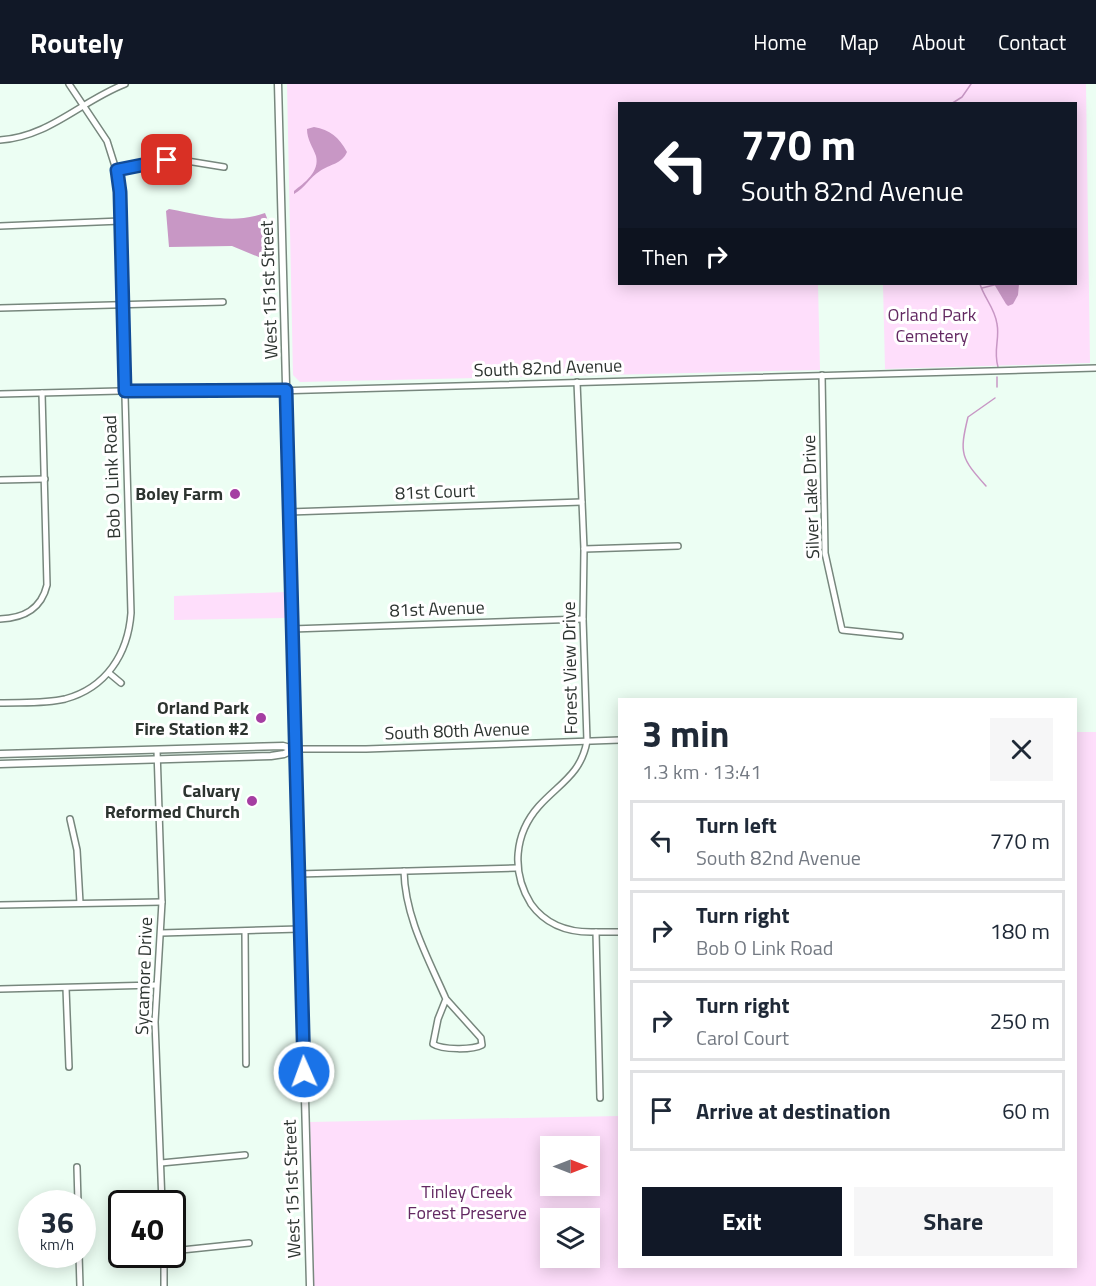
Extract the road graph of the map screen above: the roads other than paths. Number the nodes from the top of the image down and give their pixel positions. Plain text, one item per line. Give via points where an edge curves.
1 (69, 84) edge
2 (125, 84) edge
3 (278, 84) edge
4 (84, 105) junction
5 (0, 140) edge
6 (224, 167) dead end
7 (117, 170) junction
8 (120, 221) junction
9 (0, 225) edge
10 (223, 302) dead end
11 (123, 305) junction
12 (0, 308) edge
13 (1096, 368) edge
14 (822, 375) junction
15 (577, 382) junction
16 (286, 390) junction
17 (125, 391) junction
18 (42, 393) junction
19 (0, 394) edge
20 (45, 479) junction
21 (0, 480) edge
22 (582, 502) junction
23 (290, 512) junction
24 (678, 546) dead end
25 (584, 549) junction
26 (0, 619) edge
27 (583, 619) junction
28 (292, 629) junction
29 (900, 636) dead end
30 (109, 673) junction
31 (121, 683) dead end
32 (0, 703) edge
33 (618, 740) edge
34 (587, 741) junction
35 (295, 749) junction
36 (157, 750) junction
37 (0, 754) edge
38 (158, 760) junction
39 (0, 764) edge
40 (70, 819) dead end
41 (516, 868) junction
42 (404, 871) junction
43 (298, 874) junction
44 (162, 902) junction
45 (80, 903) junction
46 (0, 905) edge
47 (300, 929) junction
48 (245, 931) junction
49 (596, 932) junction
50 (618, 932) edge
51 (161, 933) junction
52 (156, 985) junction
53 (66, 988) junction
54 (0, 989) edge
55 (446, 999) junction
56 (246, 1064) dead end
57 (69, 1067) dead end
58 (600, 1098) dead end
59 (245, 1155) dead end
60 (161, 1163) junction
61 (77, 1167) dead end
62 (78, 1190) edge
63 (162, 1190) edge
64 (249, 1243) dead end
65 (186, 1250) edge
66 (79, 1268) edge
67 (164, 1268) edge
68 (80, 1286) edge
69 (164, 1286) edge
70 (310, 1286) edge

1 - 4 street, Bob O Link Road
2 - 4 street
3 - 16 street, West 151st Street
4 - 5 street via 30,135
4 - 7 street, Bob O Link Road via 107,141
6 - 7 street via 167,160
7 - 8 street, Bob O Link Road
8 - 9 street
8 - 11 street, Bob O Link Road
10 - 11 street
11 - 12 street
11 - 17 street, Bob O Link Road
13 - 14 street, South 82nd Avenue
14 - 15 street, South 82nd Avenue
14 - 29 street, Silver Lake Drive via 825,553 842,630
15 - 16 street, South 82nd Avenue
15 - 22 street, Forest View Drive
16 - 17 street, South 82nd Avenue
16 - 23 street, West 151st Street
17 - 18 street, South 82nd Avenue
17 - 30 street, Bob O Link Road via 131,613 125,646
18 - 19 street, South 82nd Avenue
18 - 20 street
20 - 21 street
20 - 26 street via 46,591 28,613
22 - 23 street, 81st Court
22 - 25 street, Forest View Drive
23 - 28 street, West 151st Street
24 - 25 street
25 - 27 street, Forest View Drive
27 - 28 street, 81st Avenue
27 - 34 street, Forest View Drive
28 - 35 street, West 151st Street
30 - 31 street
30 - 32 street via 83,692 65,699
33 - 34 street, South 80th Avenue
34 - 35 street, South 80th Avenue
34 - 41 street, Forest View Drive via 576,770 531,817 519,843
35 - 36 street, South 80th Avenue via 283,746
35 - 38 street, South 80th Avenue via 271,756
35 - 43 street, West 151st Street
36 - 37 street, South 80th Avenue
36 - 38 street, Sycamore Drive
38 - 39 street, South 80th Avenue
38 - 44 street, Sycamore Drive
40 - 45 street via 77,850
41 - 42 street
41 - 49 street via 528,898 542,917 567,929
42 - 43 street
42 - 55 street via 404,891 412,921
43 - 47 street, West 151st Street
44 - 45 street
44 - 51 street, Sycamore Drive
45 - 46 street
47 - 48 street
47 - 70 street, West 151st Street
48 - 51 street
48 - 56 street
49 - 50 street
49 - 58 street
51 - 52 street, Sycamore Drive
52 - 53 street
52 - 60 street, Sycamore Drive
53 - 54 street
53 - 57 street
55 - 55 street via 475,1030 482,1045 439,1049 433,1044
59 - 60 street
60 - 63 street, Sycamore Drive
61 - 62 street
64 - 65 street
66 - 68 street
67 - 69 street

